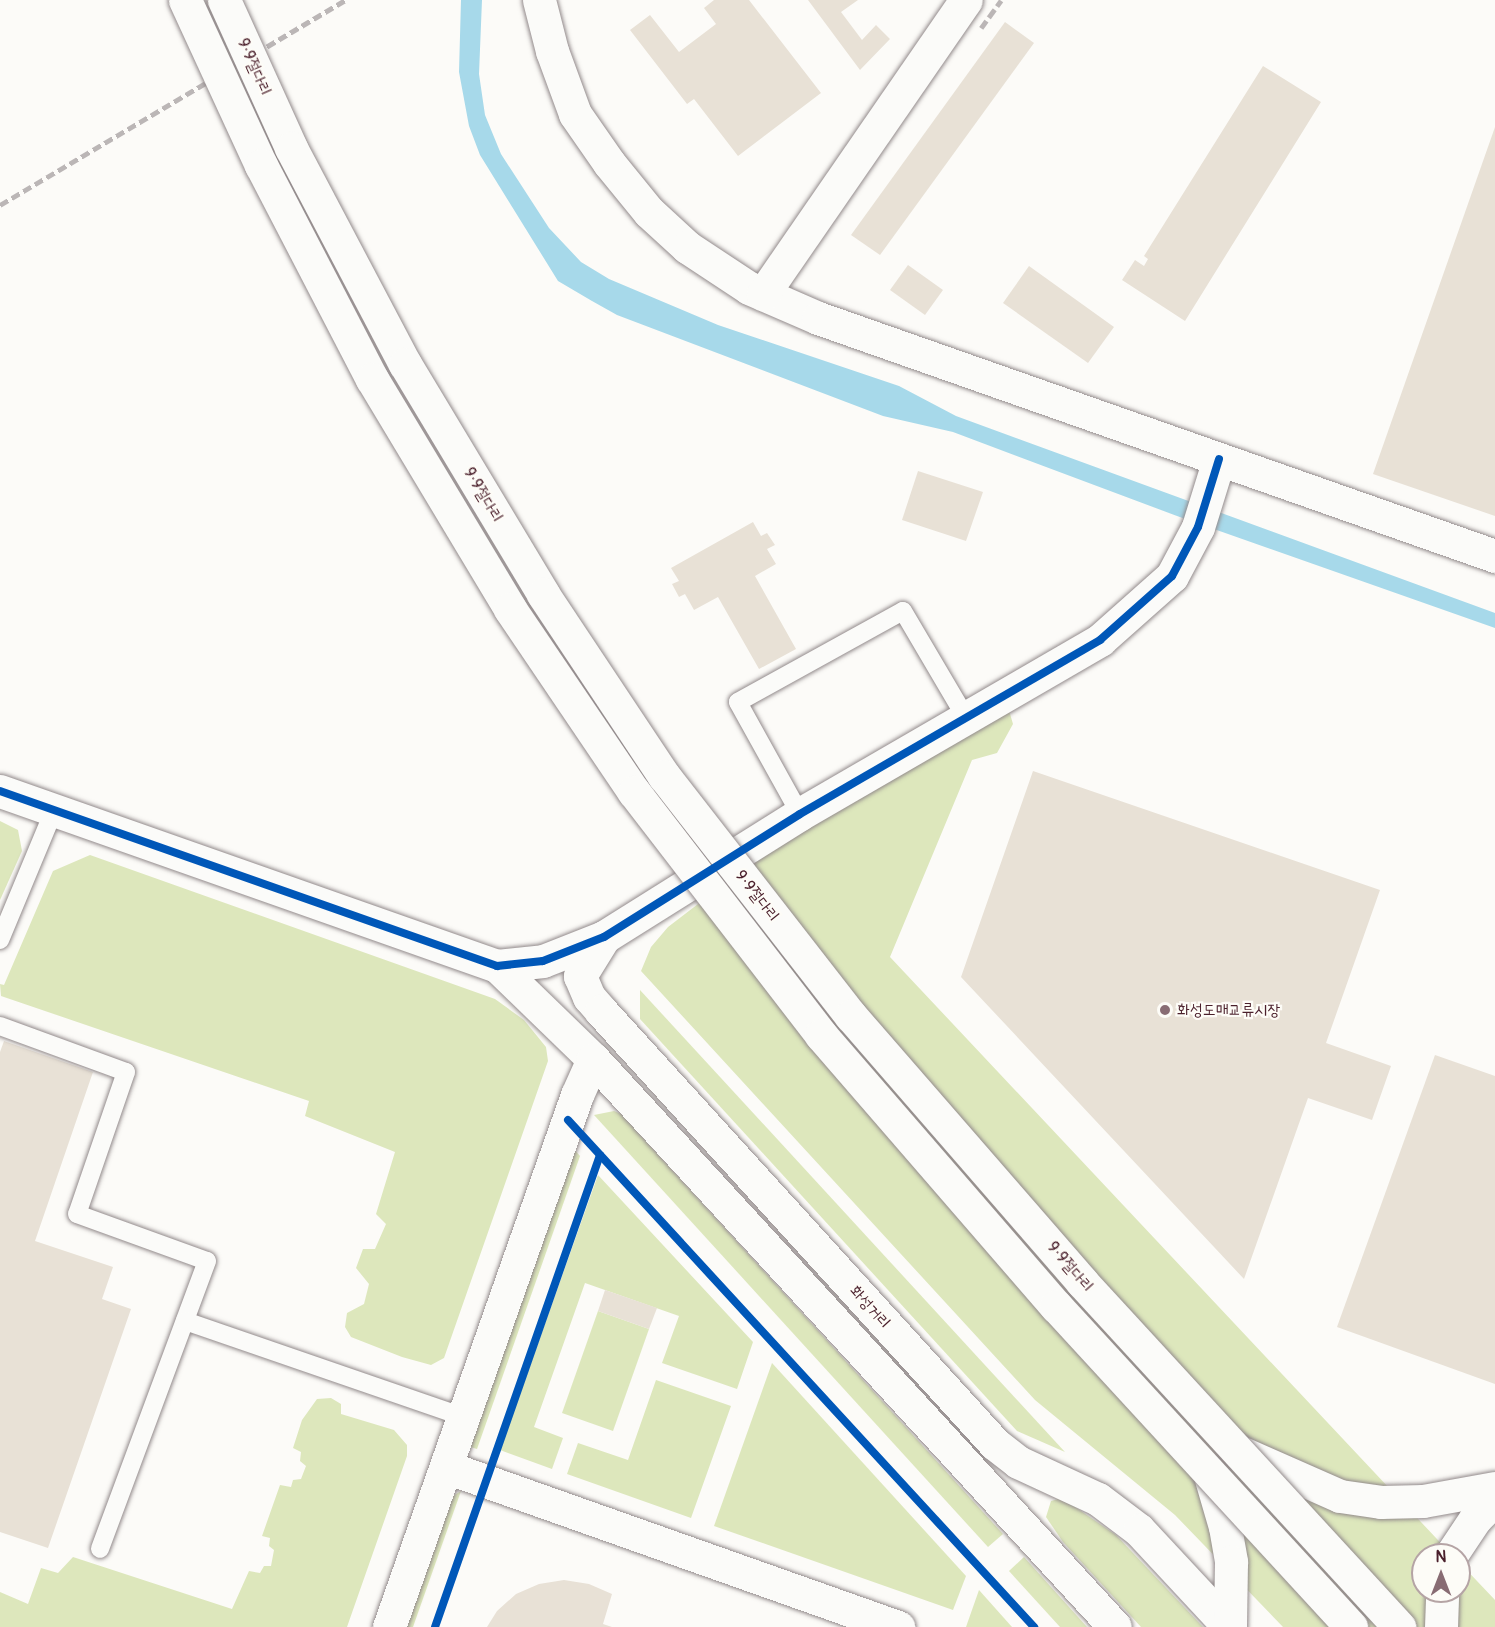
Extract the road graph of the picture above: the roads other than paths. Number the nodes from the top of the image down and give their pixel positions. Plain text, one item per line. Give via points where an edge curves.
1 (185, 0) edge
2 (224, 0) edge
3 (539, 0) edge
4 (966, 0) edge
5 (763, 294) junction
6 (1219, 459) junction
7 (1495, 556) edge
8 (966, 718) junction
9 (0, 791) edge
10 (54, 810) junction
11 (800, 814) junction
12 (604, 937) junction
13 (0, 940) edge
14 (497, 966) junction
15 (0, 1026) edge
16 (593, 1059) junction
17 (185, 1321) junction
18 (464, 1417) junction
19 (1236, 1450) junction
20 (446, 1467) junction
21 (1209, 1472) junction
22 (1495, 1488) edge
23 (1495, 1499) edge
24 (1459, 1543) edge
25 (100, 1549) dead end
26 (1442, 1603) edge
27 (390, 1627) edge
28 (899, 1627) edge
29 (1115, 1627) edge
30 (1230, 1627) edge
31 (1351, 1627) edge
32 (1399, 1627) edge
33 (1441, 1627) edge

1 - 21 main road, 9·9절다리, bridge via 261,165 372,379 510,609 634,792 821,1035 1056,1306
2 - 19 main road, 9·9절다리, bridge via 291,148 405,364 543,594 664,776 851,1016 1082,1282
3 - 5 main road via 575,114 609,164 649,212 687,247
4 - 5 main road
5 - 6 main road via 818,318
6 - 7 main road
6 - 8 main road via 1202,514 1172,576 1108,634
8 - 11 main road
8 - 11 lane via 903,612 738,702
9 - 10 main road
10 - 13 lane
10 - 14 main road
11 - 12 main road
12 - 14 main road via 543,961
12 - 30 main road, 화성거리 via 580,976 589,997 617,1029 995,1444 1018,1462 1098,1499 1139,1530
14 - 16 main road
15 - 17 lane via 126,1072 77,1214 207,1261
16 - 18 main road
16 - 29 main road
17 - 18 lane
17 - 25 lane
18 - 20 main road
19 - 22 main road via 1340,1496 1382,1502 1423,1501
19 - 32 main road, 9·9절다리, bridge
20 - 27 main road
20 - 28 main road
21 - 30 main road via 1226,1527 1231,1562
21 - 31 main road, 9·9절다리, bridge
23 - 24 main road
26 - 33 main road

